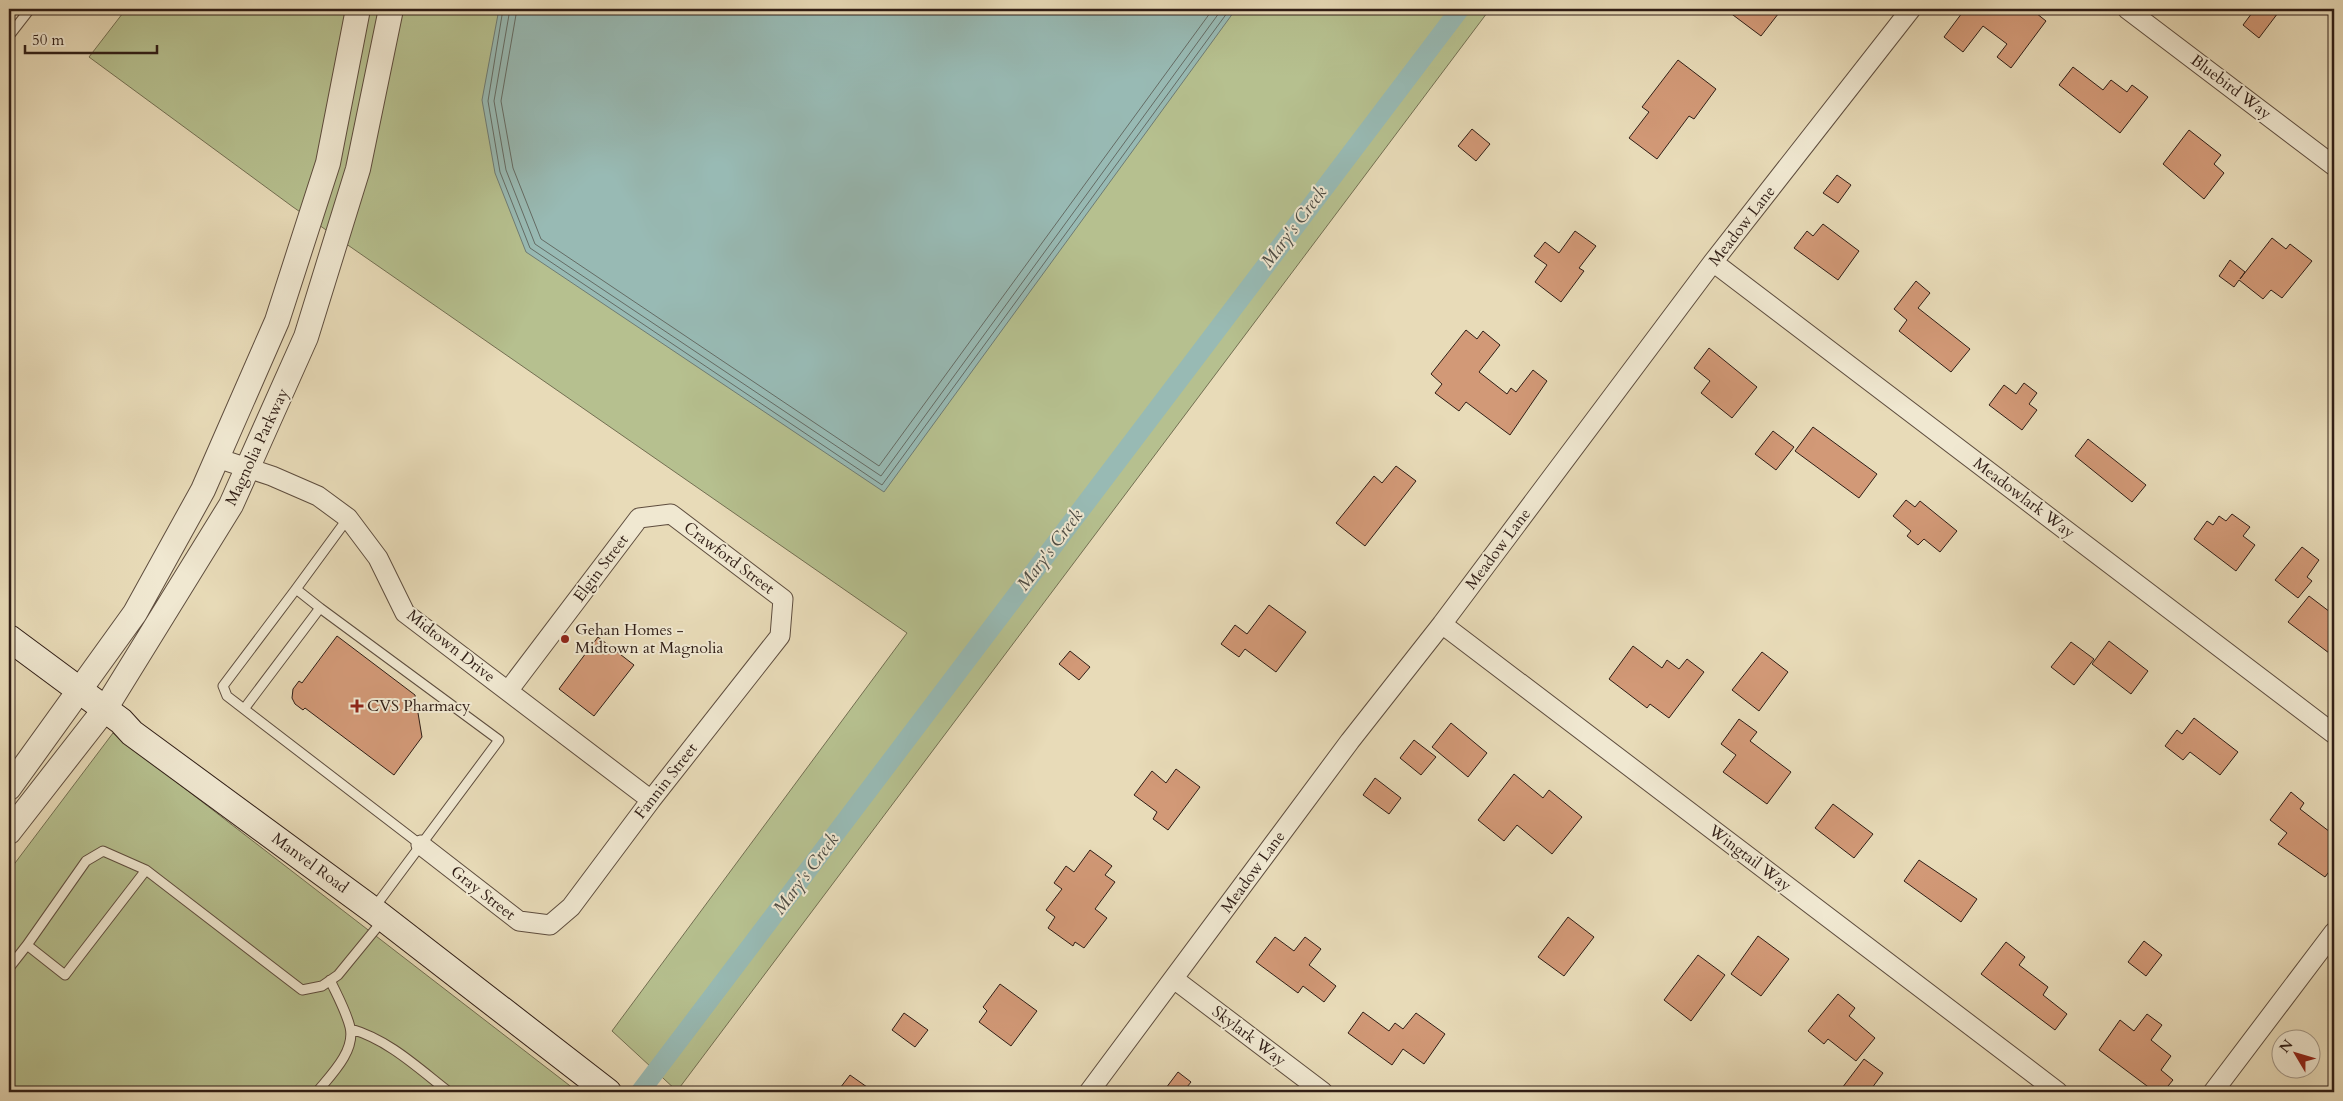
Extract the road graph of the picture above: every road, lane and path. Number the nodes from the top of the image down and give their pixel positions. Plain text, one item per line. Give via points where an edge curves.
1 (30, 9) edge
2 (358, 9) edge
3 (391, 9) edge
4 (1911, 9) edge
5 (2127, 9) edge
6 (9, 36) edge
7 (2334, 166) edge
8 (1713, 262) junction
9 (217, 458) junction
10 (248, 468) junction
11 (348, 518) junction
12 (639, 518) joint
13 (296, 589) junction
14 (320, 608) junction
15 (1442, 624) junction
16 (780, 636) joint
17 (9, 638) edge
18 (80, 691) junction
19 (508, 691) junction
20 (105, 709) junction
21 (244, 710) junction
22 (2334, 734) edge
23 (9, 788) edge
24 (651, 800) junction
25 (9, 832) edge
26 (421, 845) junction
27 (146, 870) junction
28 (378, 914) junction
29 (550, 925) joint
30 (2334, 932) edge
31 (27, 945) junction
32 (9, 968) edge
33 (1174, 979) junction
34 (330, 980) junction
35 (351, 1029) junction
36 (598, 1085) edge
37 (317, 1092) edge
38 (449, 1092) edge
39 (1089, 1092) edge
40 (1323, 1092) edge
41 (2058, 1092) edge
42 (2213, 1092) edge

1 - 6 lane
2 - 9 street, Magnolia Parkway via 328,163 277,321
3 - 10 street, Magnolia Parkway via 358,169 306,337
4 - 8 street, Meadow Lane
5 - 7 street, Bluebird Way
8 - 15 street, Meadow Lane
8 - 22 street, Meadowlark Way
9 - 10 street, Midtown Drive
9 - 18 street, Magnolia Parkway via 203,490 135,613
10 - 11 street, Midtown Drive via 318,496
10 - 20 street, Magnolia Parkway via 231,505
11 - 13 lane
11 - 19 street, Midtown Drive via 378,558 405,613
12 - 16 street, Crawford Street via 671,514 783,599
12 - 19 street, Elgin Street
13 - 14 lane
13 - 21 lane via 223,686 227,696
14 - 21 lane
14 - 26 lane via 499,740
15 - 33 street, Meadow Lane via 1350,741
15 - 41 street, Wingtail Way
16 - 24 street, Fannin Street
17 - 18 main road, Manvel Road
18 - 20 main road, Manvel Road
18 - 23 street, Magnolia Parkway
19 - 24 street, Midtown Drive
20 - 25 street, Magnolia Parkway
20 - 28 main road, Manvel Road via 132,733
21 - 26 lane
24 - 29 street, Fannin Street via 571,907
26 - 28 lane
26 - 29 street, Gray Street via 519,921
27 - 31 lane via 103,851 86,860
27 - 31 lane via 65,975
27 - 34 lane via 302,990 322,986
28 - 34 lane via 338,975
28 - 36 main road, Manvel Road
30 - 42 street
31 - 32 lane
33 - 39 street, Meadow Lane
33 - 40 street, Skylark Way
34 - 35 lane
35 - 37 lane via 349,1046
35 - 38 lane via 371,1035 389,1046

